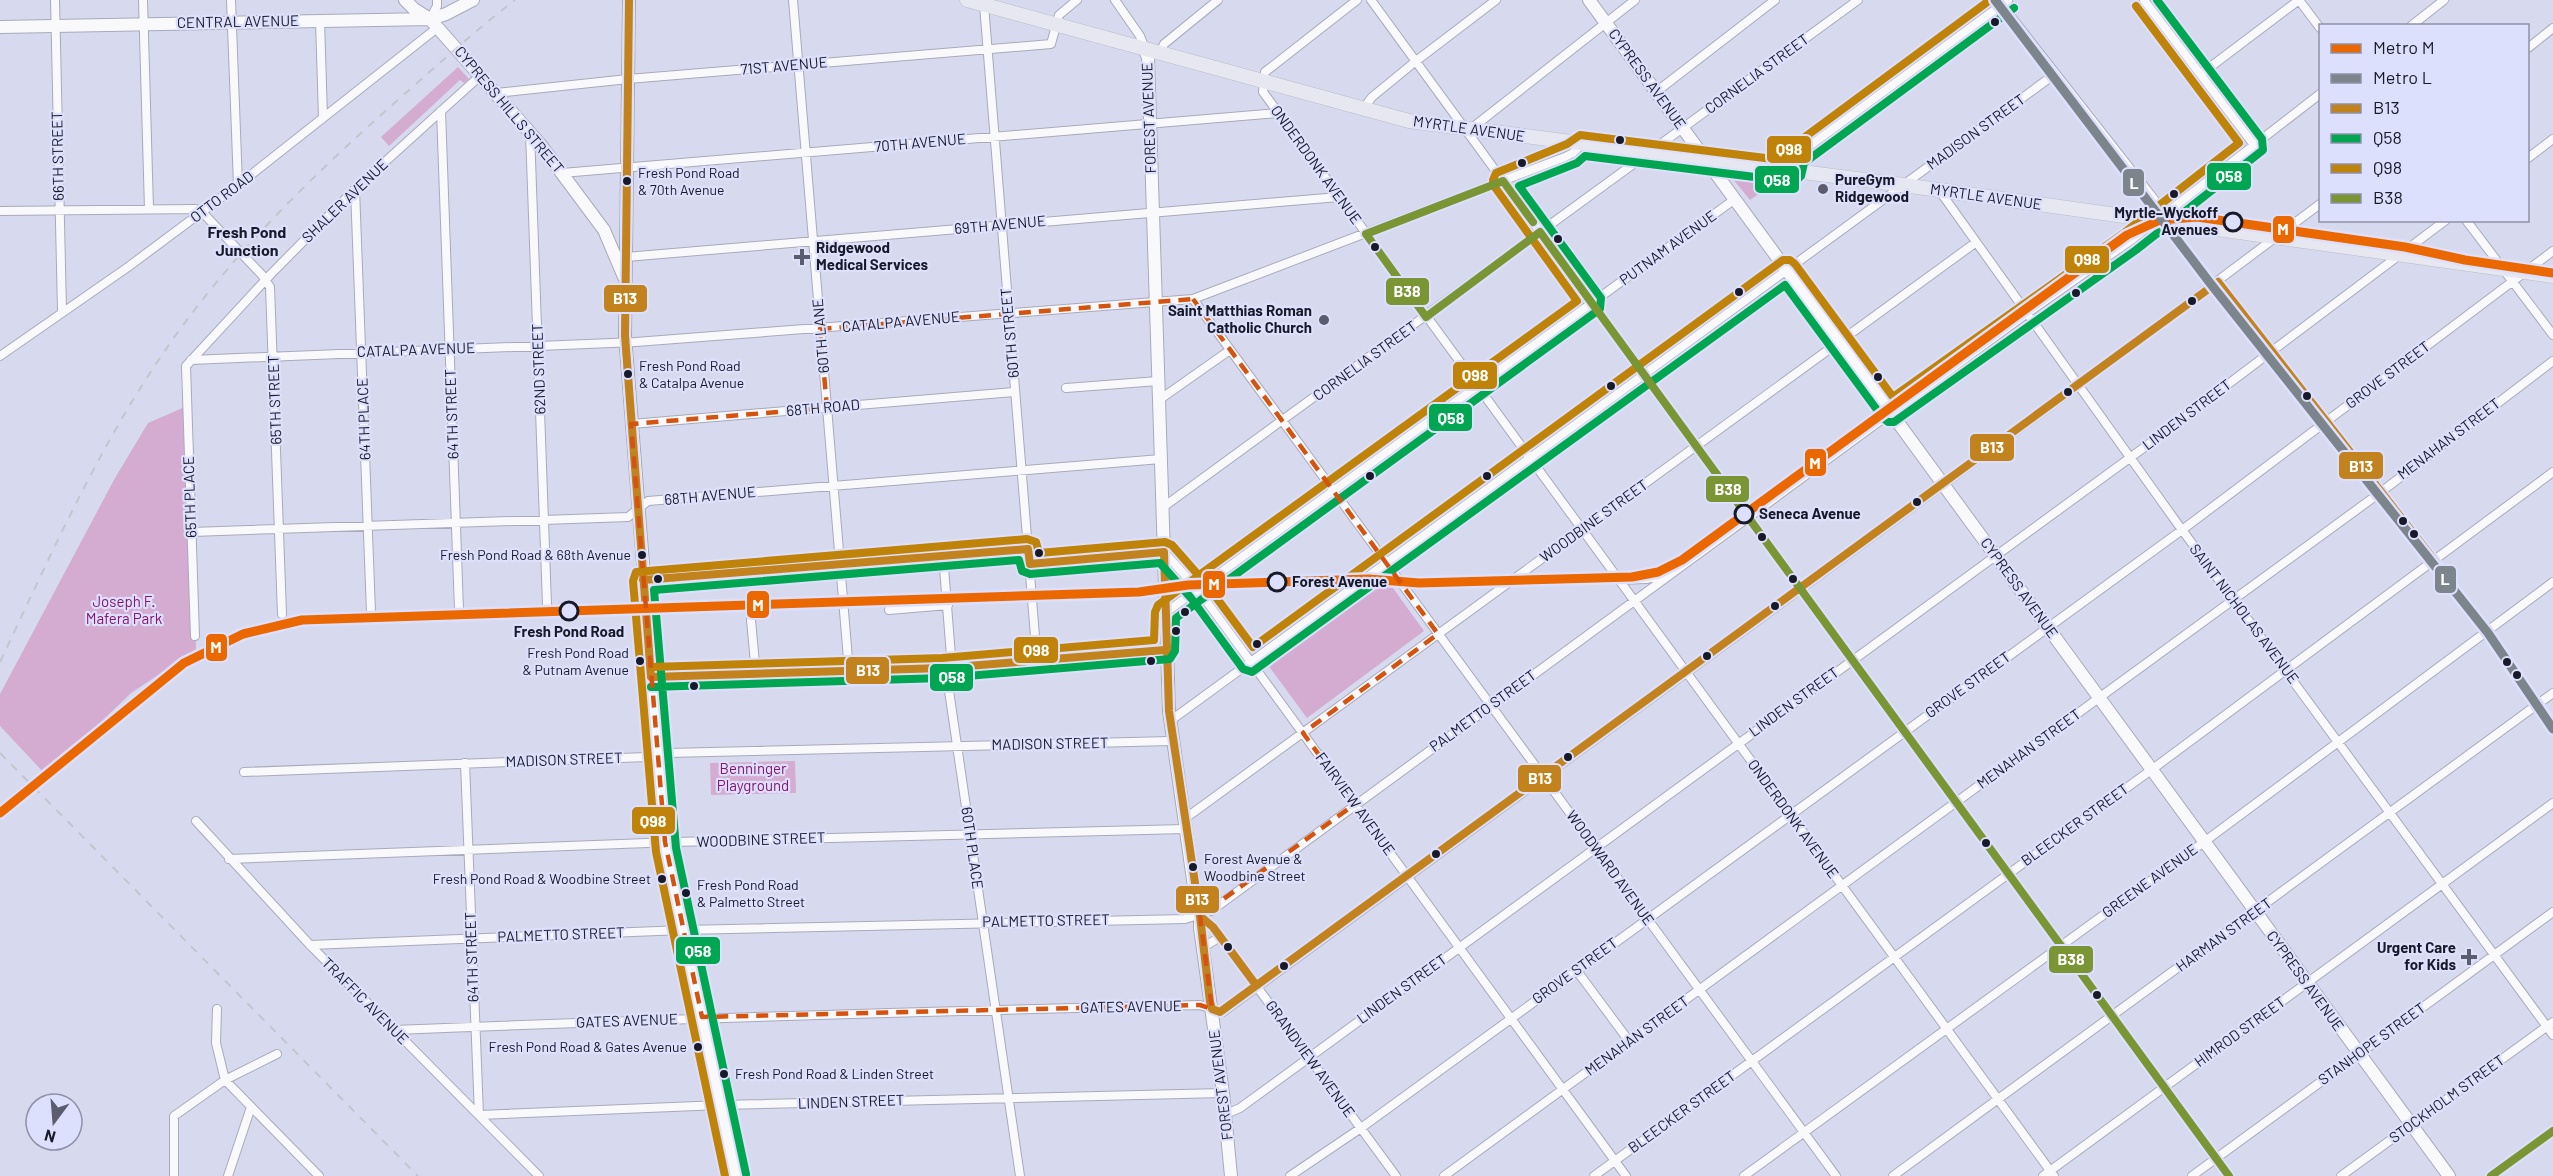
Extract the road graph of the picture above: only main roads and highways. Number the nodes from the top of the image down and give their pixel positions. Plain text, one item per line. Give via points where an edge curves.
1 (405, 0) edge
2 (473, 0) edge
3 (629, 0) edge
4 (967, 0) edge
5 (1589, 0) edge
6 (433, 23) junction
7 (0, 27) edge
8 (1145, 49) junction
9 (1707, 161) junction
10 (604, 230) junction
11 (626, 256) junction
12 (2553, 276) edge
13 (626, 281) junction
14 (736, 1176) edge
15 (1231, 1176) edge
16 (2449, 1176) edge

1 - 6 main road, CYPRESS HILLS STREET
2 - 6 main road, CENTRAL AVENUE
3 - 11 main road
4 - 8 main road, MYRTLE AVENUE
5 - 9 main road, CYPRESS AVENUE
6 - 7 main road, CENTRAL AVENUE via 320,20
6 - 10 main road, CYPRESS HILLS STREET via 530,132
8 - 9 main road, MYRTLE AVENUE via 1409,122
8 - 15 main road, FOREST AVENUE via 1170,721 1200,916
9 - 12 main road, MYRTLE AVENUE via 2165,218
9 - 16 main road, CYPRESS AVENUE
10 - 11 main road, CYPRESS HILLS STREET via 616,238
10 - 13 main road, CYPRESS HILLS STREET
11 - 13 main road
13 - 14 main road via 625,343 665,842

